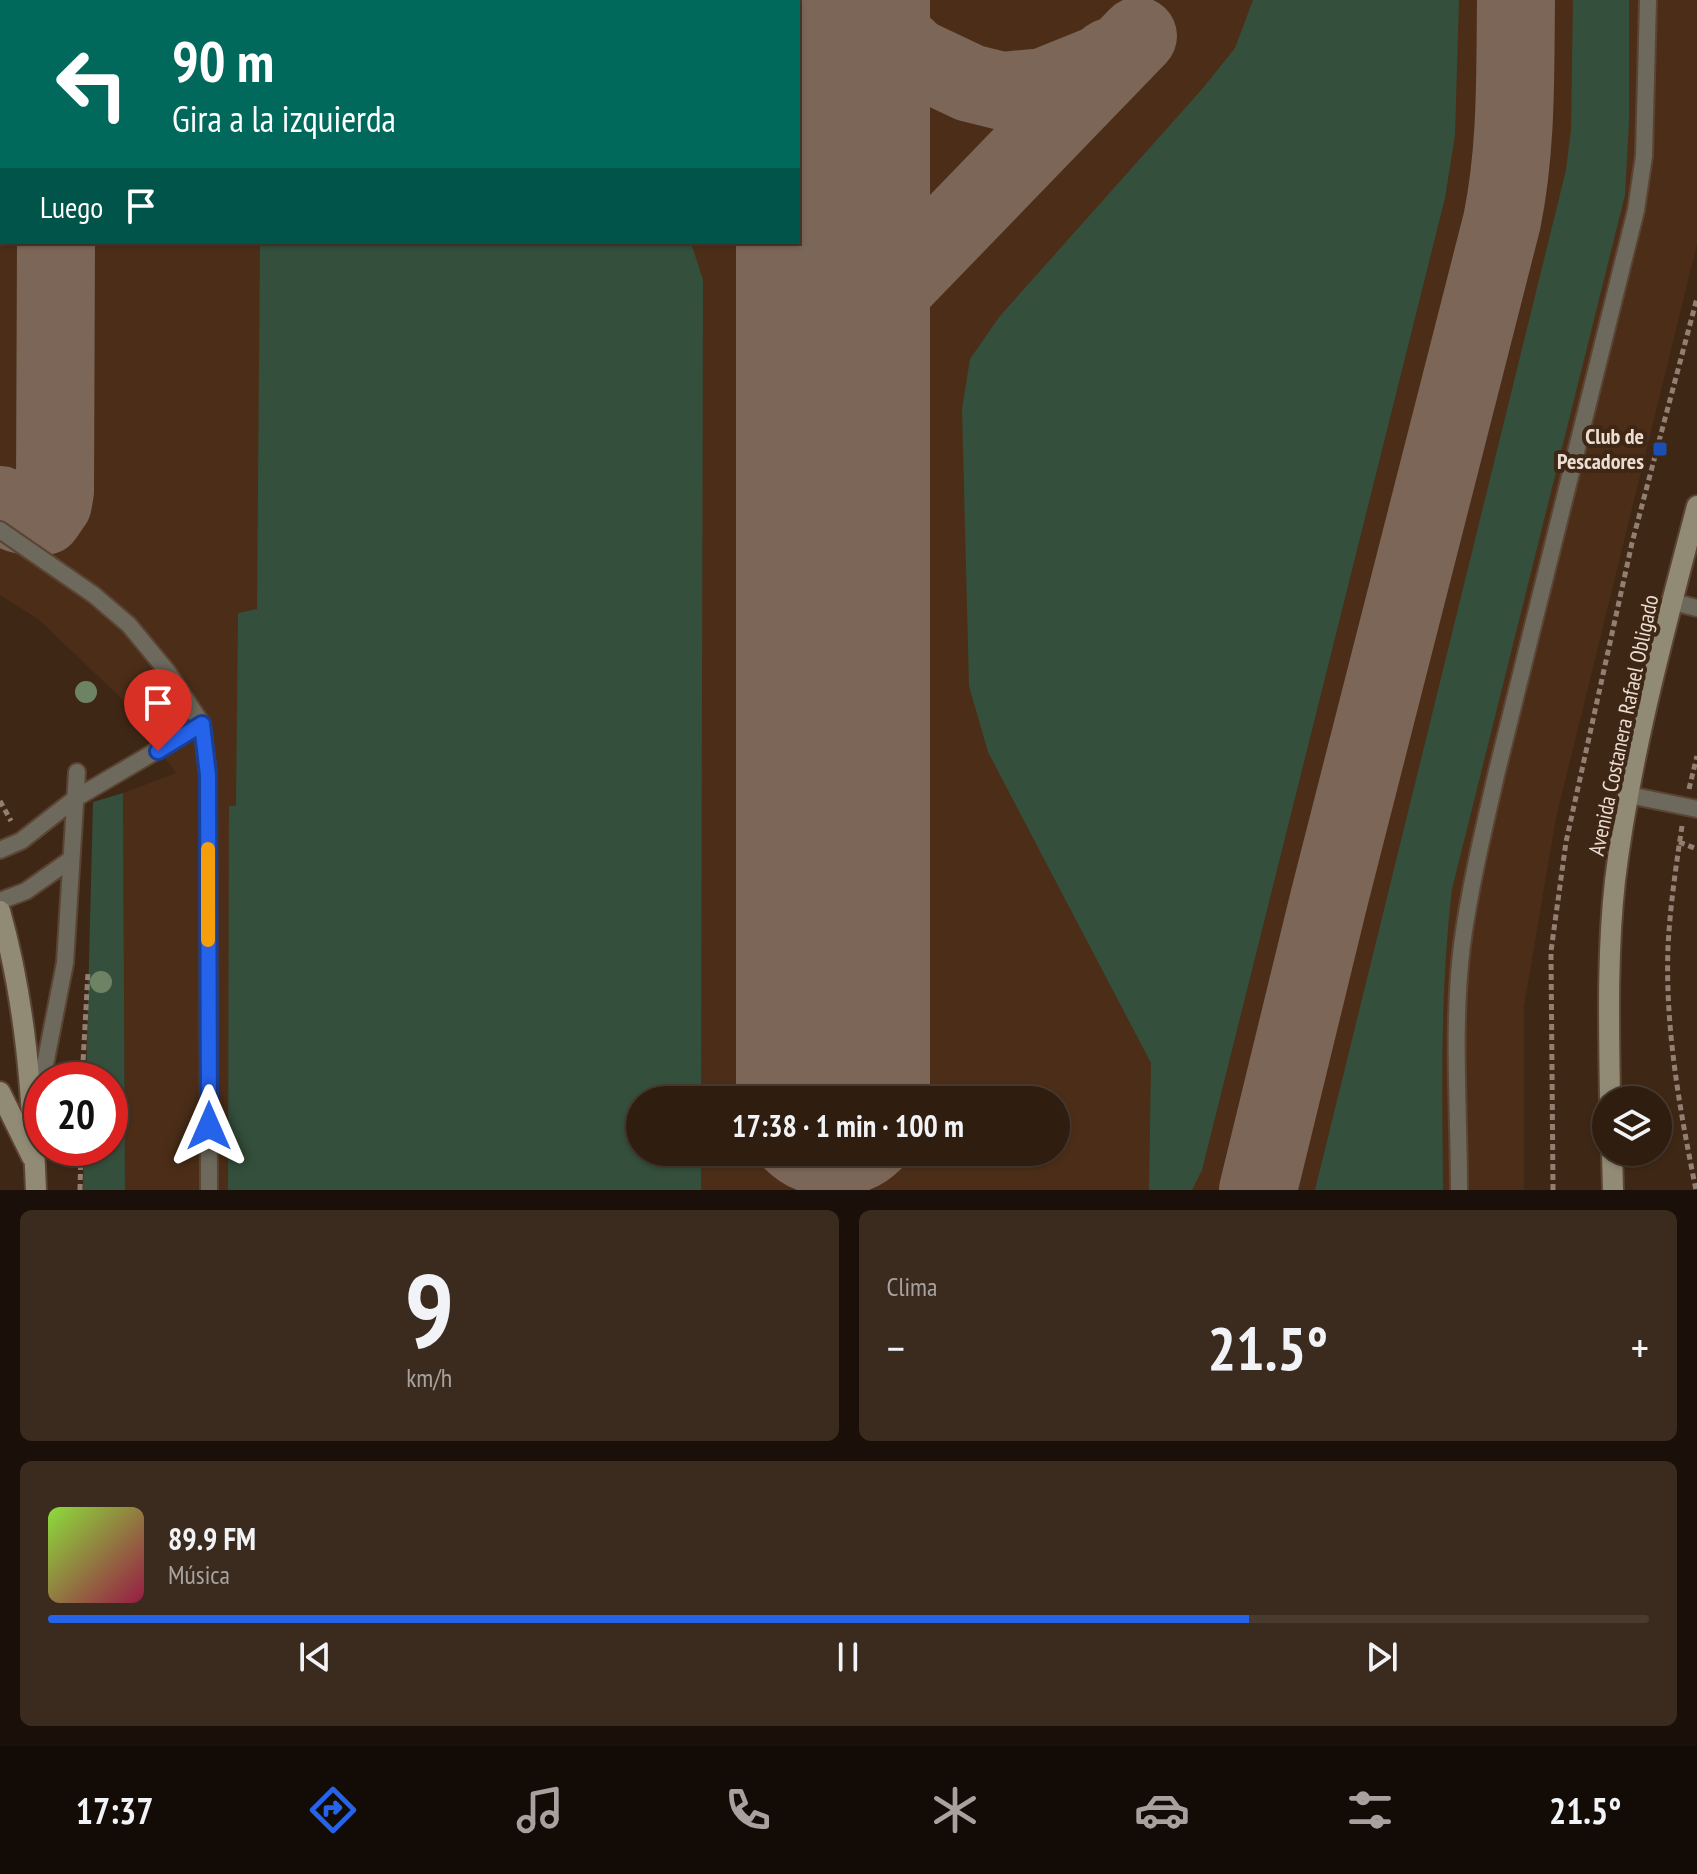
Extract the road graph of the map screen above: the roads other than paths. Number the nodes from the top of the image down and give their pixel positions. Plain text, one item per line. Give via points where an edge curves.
1 (1648, 0) edge
2 (1697, 506) edge
3 (0, 530) edge
4 (1673, 602) junction
5 (1697, 608) edge
6 (202, 724) junction
7 (77, 772) dead end
8 (1629, 795) junction
9 (76, 798) junction
10 (1691, 808) edge
11 (0, 850) edge
12 (70, 860) junction
13 (0, 901) edge
14 (0, 911) edge
15 (28, 1062) edge
16 (46, 1062) edge
17 (1610, 1086) edge
18 (0, 1092) edge
19 (24, 1141) edge
20 (35, 1166) edge
21 (1612, 1166) edge
22 (36, 1190) edge
23 (209, 1190) edge
24 (1459, 1190) edge
25 (1613, 1190) edge

1 - 24 lane via 1644,156 1636,210 1497,771 1462,945 1457,1005
2 - 4 main road, Avenida Costanera Rafael Obligado
3 - 6 lane via 129,625
4 - 5 lane
4 - 8 main road, Avenida Costanera Rafael Obligado
6 - 9 lane
6 - 23 lane via 208,775
7 - 9 lane
8 - 10 lane
8 - 17 main road, Avenida Costanera Rafael Obligado via 1615,884
9 - 11 lane via 21,841
9 - 12 lane
12 - 13 lane via 26,891
12 - 16 lane via 65,963
14 - 15 main road via 15,962
18 - 19 main road
20 - 22 main road
21 - 25 main road

